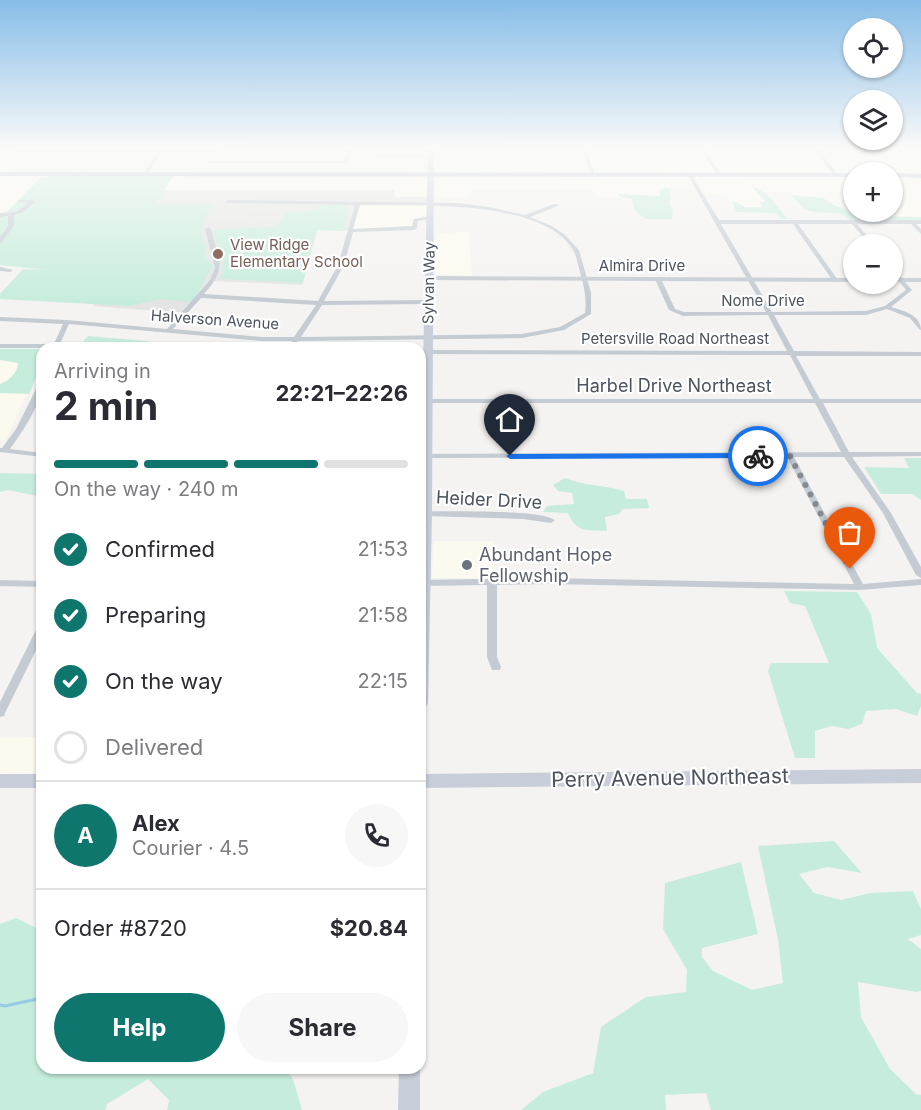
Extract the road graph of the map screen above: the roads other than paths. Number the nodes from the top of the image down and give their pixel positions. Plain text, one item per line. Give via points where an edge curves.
1 (430, 199) edge
2 (704, 199) edge
3 (20, 201) dead end
4 (228, 202) dead end
5 (358, 203) junction
6 (430, 205) junction
7 (556, 205) dead end
8 (0, 215) edge
9 (11, 215) junction
10 (524, 217) junction
11 (430, 218) junction
12 (718, 222) junction
13 (794, 222) junction
14 (843, 222) edge
15 (853, 222) edge
16 (903, 222) edge
17 (912, 222) junction
18 (921, 222) edge
19 (208, 229) dead end
20 (350, 231) junction
21 (921, 232) edge
22 (863, 234) edge
23 (0, 242) edge
24 (0, 269) edge
25 (10, 270) dead end
26 (430, 278) junction
27 (585, 279) junction
28 (658, 279) junction
29 (750, 279) junction
30 (835, 279) junction
31 (843, 279) edge
32 (903, 279) edge
33 (921, 279) edge
34 (903, 284) edge
35 (200, 296) junction
36 (429, 302) junction
37 (320, 303) junction
38 (887, 307) junction
39 (770, 313) junction
40 (0, 319) edge
41 (67, 322) junction
42 (920, 326) edge
43 (169, 330) junction
44 (429, 337) junction
45 (297, 338) junction
46 (58, 342) edge
47 (294, 342) edge
48 (0, 346) edge
49 (36, 347) edge
50 (791, 353) junction
51 (921, 354) edge
52 (426, 358) edge
53 (426, 395) edge
54 (36, 397) edge
55 (427, 400) junction
56 (817, 401) junction
57 (921, 401) edge
58 (426, 414) edge
59 (2, 451) edge
60 (36, 454) edge
61 (921, 454) edge
62 (847, 455) junction
63 (426, 456) edge
64 (790, 456) junction
65 (426, 514) edge
66 (551, 520) dead end
67 (921, 575) edge
68 (492, 582) junction
69 (921, 582) edge
70 (0, 583) edge
71 (36, 584) edge
72 (426, 584) edge
73 (860, 587) junction
74 (36, 640) edge
75 (496, 667) dead end
76 (0, 713) edge
77 (921, 776) edge
78 (0, 781) edge
79 (36, 781) edge
80 (426, 781) edge
81 (410, 1074) edge
82 (410, 1110) edge

1 - 6 main road, Sylvan Way
2 - 12 street
3 - 9 street via 32,202 26,210
4 - 5 street
5 - 6 street
5 - 20 street
6 - 10 street via 486,207
6 - 11 main road, Sylvan Way
7 - 10 street
8 - 9 street
9 - 23 street via 11,226
10 - 27 street via 550,228 574,247
11 - 20 street via 415,220 414,228
11 - 26 main road, Sylvan Way
12 - 13 street
12 - 29 street
13 - 14 street
13 - 30 street
15 - 22 street
16 - 17 street
17 - 18 street
17 - 21 street
19 - 35 street via 218,268
20 - 37 street via 341,265
24 - 25 street
26 - 27 street, Almira Drive
26 - 36 main road, Sylvan Way
27 - 28 street, Almira Drive
27 - 44 street, Halverson Avenue via 590,301 588,314 562,329 522,336
28 - 29 street, Almira Drive
28 - 39 street, Nome Drive via 672,310 683,314
29 - 30 street, Almira Drive
29 - 39 street
30 - 31 street, Almira Drive
32 - 33 street
34 - 38 street via 909,290
35 - 37 street
35 - 43 street
36 - 37 street
36 - 44 main road, Sylvan Way
37 - 45 street
38 - 39 street, Nome Drive via 866,314
38 - 42 street via 912,317
39 - 50 street
40 - 41 street, Halverson Avenue
41 - 43 street, Halverson Avenue
41 - 46 street
43 - 45 street, Halverson Avenue via 262,339
44 - 45 street, Halverson Avenue
44 - 52 main road, Sylvan Way
45 - 47 street
48 - 49 street
50 - 51 street, Petersville Road Northeast
50 - 52 street, Petersville Road Northeast
50 - 56 street
53 - 55 main road, Sylvan Way
54 - 59 street via 20,429
55 - 56 street, Harbel Drive Northeast
55 - 58 main road, Sylvan Way
56 - 57 street, Harbel Drive Northeast
56 - 62 street
59 - 60 street
61 - 62 street
62 - 64 street
62 - 67 street via 887,513
63 - 64 street
64 - 73 street
65 - 66 street, Heider Drive
68 - 72 street
68 - 73 street
68 - 75 street via 491,641
69 - 73 street
70 - 71 street
74 - 76 street
77 - 80 main road, Perry Avenue Northeast
78 - 79 main road
81 - 82 main road

